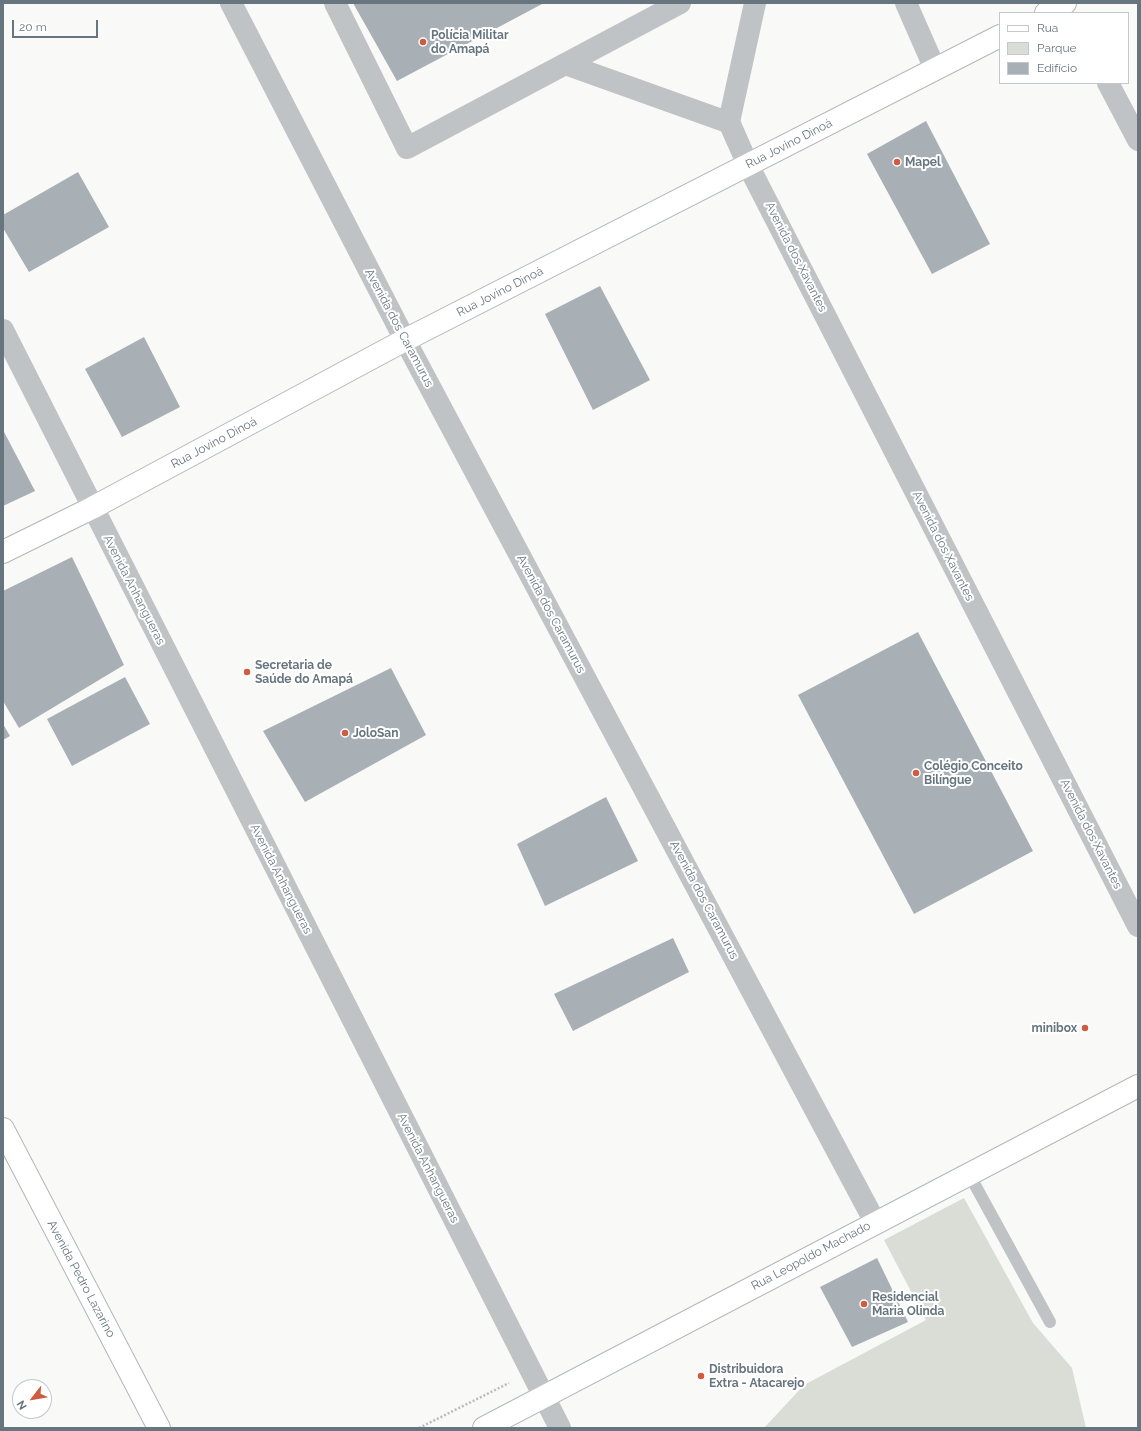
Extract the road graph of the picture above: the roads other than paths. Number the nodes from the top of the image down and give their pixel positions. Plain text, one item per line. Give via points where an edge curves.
1 (232, 3) edge
2 (335, 3) edge
3 (680, 3) edge
4 (755, 3) edge
5 (906, 3) edge
6 (1066, 3) edge
7 (1048, 12) edge
8 (1071, 12) edge
9 (999, 37) edge
10 (565, 64) junction
11 (935, 69) junction
12 (1109, 84) edge
13 (730, 123) junction
14 (1138, 140) edge
15 (748, 165) junction
16 (3, 330) edge
17 (405, 340) junction
18 (92, 508) junction
19 (3, 552) edge
20 (1138, 926) edge
21 (1138, 1086) edge
22 (3, 1129) edge
23 (969, 1174) junction
24 (875, 1222) junction
25 (1050, 1322) dead end
26 (544, 1398) junction
27 (159, 1428) edge
28 (484, 1428) edge
29 (560, 1428) edge

1 - 17 street, Avenida dos Caramurus
2 - 10 street via 407,148
3 - 10 street
4 - 13 street
5 - 11 street
6 - 7 main road
6 - 8 street
9 - 11 main road, Rua Jovino Dinoá
10 - 13 street
11 - 15 main road, Rua Jovino Dinoá
12 - 14 street
13 - 15 street, Avenida dos Xavantes
15 - 17 main road, Rua Jovino Dinoá
15 - 20 street, Avenida dos Xavantes
16 - 18 street, Avenida Anhangueras
17 - 18 main road, Rua Jovino Dinoá
17 - 24 street, Avenida dos Caramurus
18 - 19 main road, Rua Jovino Dinoá
18 - 26 street, Avenida Anhangueras
21 - 23 main road, Rua Leopoldo Machado
22 - 27 main road, Avenida Pedro Lazarino
23 - 24 main road, Rua Leopoldo Machado
23 - 25 lane
24 - 26 main road, Rua Leopoldo Machado
26 - 28 main road, Rua Leopoldo Machado
26 - 29 street, Avenida Anhangueras

